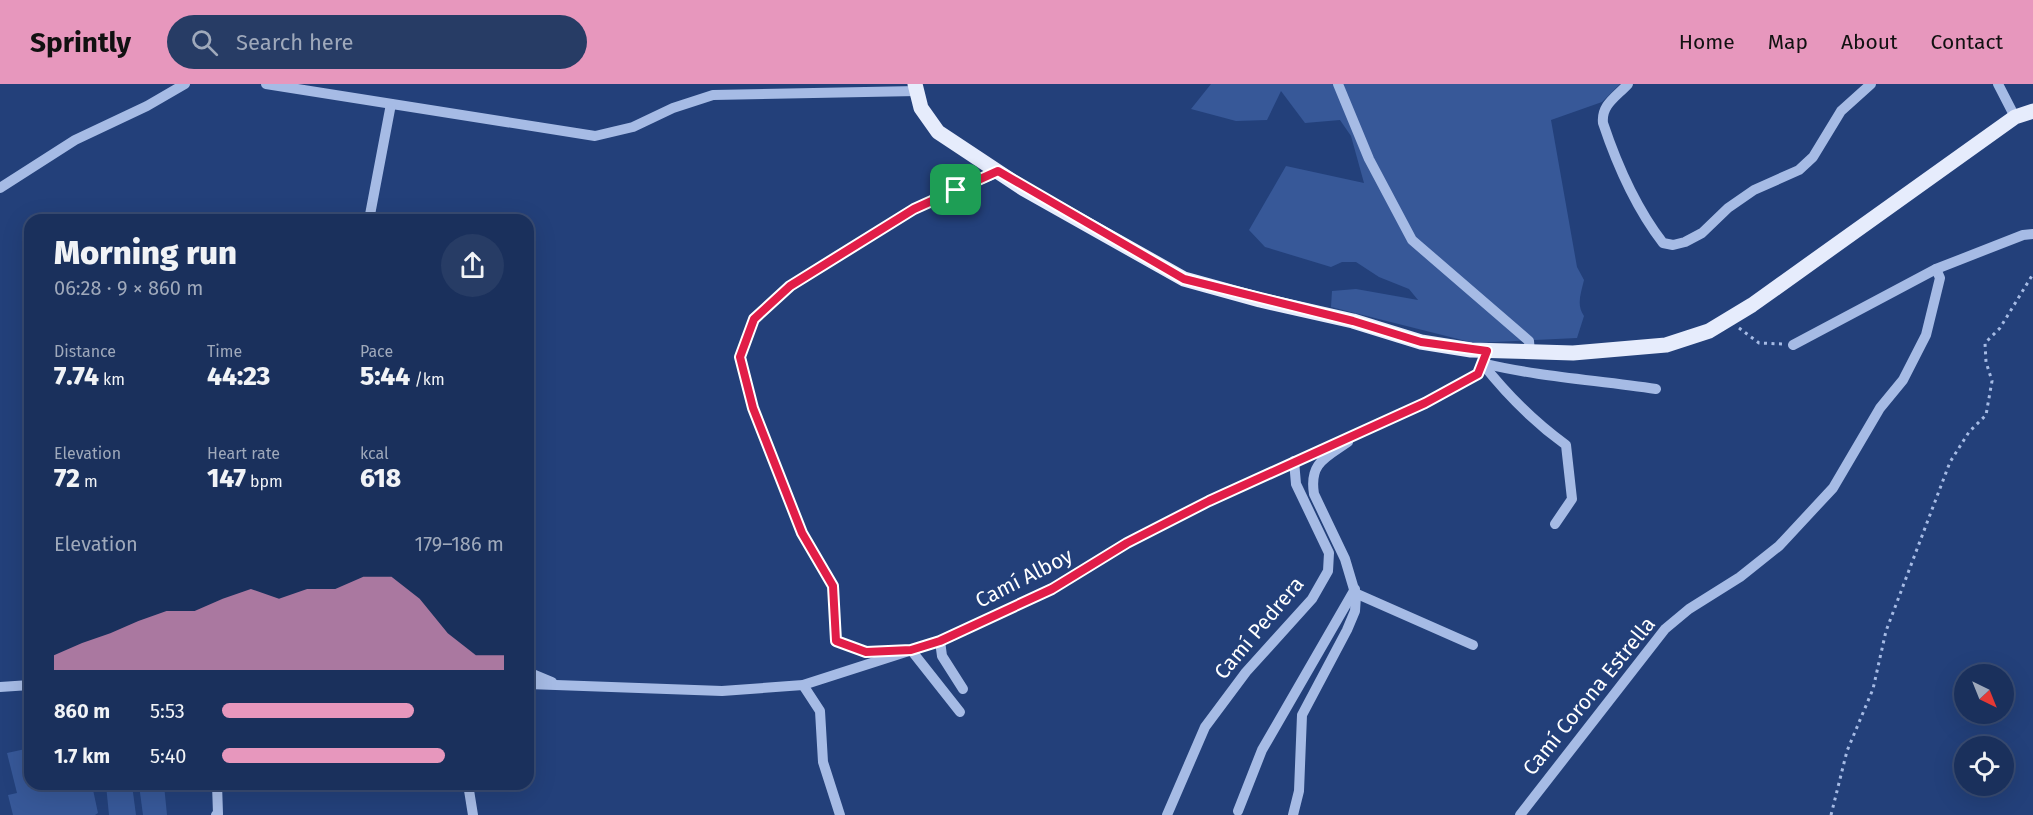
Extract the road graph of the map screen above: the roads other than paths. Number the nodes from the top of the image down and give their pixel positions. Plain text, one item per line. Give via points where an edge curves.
1 (185, 84) edge
2 (266, 84) edge
3 (1338, 84) edge
4 (1628, 84) edge
5 (1871, 84) edge
6 (1998, 84) edge
7 (916, 88) edge
8 (391, 104) junction
9 (2033, 111) edge
10 (2015, 117) junction
11 (998, 171) junction
12 (0, 188) edge
13 (370, 214) edge
14 (2033, 234) edge
15 (1936, 269) junction
16 (1793, 345) road end
17 (1530, 352) junction
18 (1485, 357) junction
19 (1656, 388) dead end
20 (1377, 424) junction
21 (1294, 461) junction
22 (1555, 524) dead end
23 (1355, 591) junction
24 (940, 641) junction
25 (1473, 645) dead end
26 (911, 650) junction
27 (534, 674) edge
28 (534, 684) edge
29 (24, 685) edge
30 (561, 685) junction
31 (803, 685) junction
32 (0, 687) edge
33 (963, 688) dead end
34 (960, 712) dead end
35 (217, 790) edge
36 (469, 790) edge
37 (1238, 811) dead end
38 (216, 815) edge
39 (473, 815) edge
40 (840, 815) edge
41 (1167, 815) edge
42 (1293, 815) edge
43 (1520, 815) edge

1 - 12 street via 75,140
2 - 8 street
3 - 17 street via 1369,159 1412,240 1529,341
4 - 5 street via 1607,104 1602,113 1603,123 1627,183 1652,229 1663,243 1672,245 1702,232 1754,190 1799,170 1813,157 1841,111
6 - 10 street
7 - 8 street via 713,95 633,127 595,136
7 - 11 main road via 921,108 938,132
8 - 13 street
9 - 10 main road
10 - 17 main road via 1752,305 1708,331 1666,345 1573,353
11 - 18 main road via 1184,279
11 - 26 street via 914,209 790,286 754,319 740,357 753,408 802,533 833,586 836,641 866,652
14 - 15 street
15 - 16 street
15 - 43 street, Camí Corona Estrella via 1940,278 1926,335 1903,380 1881,408 1833,488 1779,546 1740,578 1665,628
17 - 18 main road
18 - 19 street via 1517,371
18 - 20 street, Camí Alboy via 1478,374
18 - 22 street via 1509,397 1566,445 1572,499
20 - 21 street, Camí Alboy
20 - 23 street via 1326,457 1316,466 1312,480 1314,494 1345,559
21 - 24 street, Camí Alboy via 1127,543 1052,589
21 - 41 street, Camí Pedrera via 1296,484 1329,553 1328,571 1312,599 1246,672 1205,726
23 - 25 street
23 - 37 street via 1262,750
23 - 42 street via 1355,610 1347,630 1302,715 1299,791
24 - 26 street, Camí Alboy
24 - 33 street via 942,656
26 - 31 street, Camí Alboy
26 - 34 street
27 - 30 street
28 - 30 street, Camí Alboy
29 - 32 street
30 - 31 street, Camí Alboy via 722,691
31 - 40 street via 820,711 823,762
35 - 38 street
36 - 39 street

